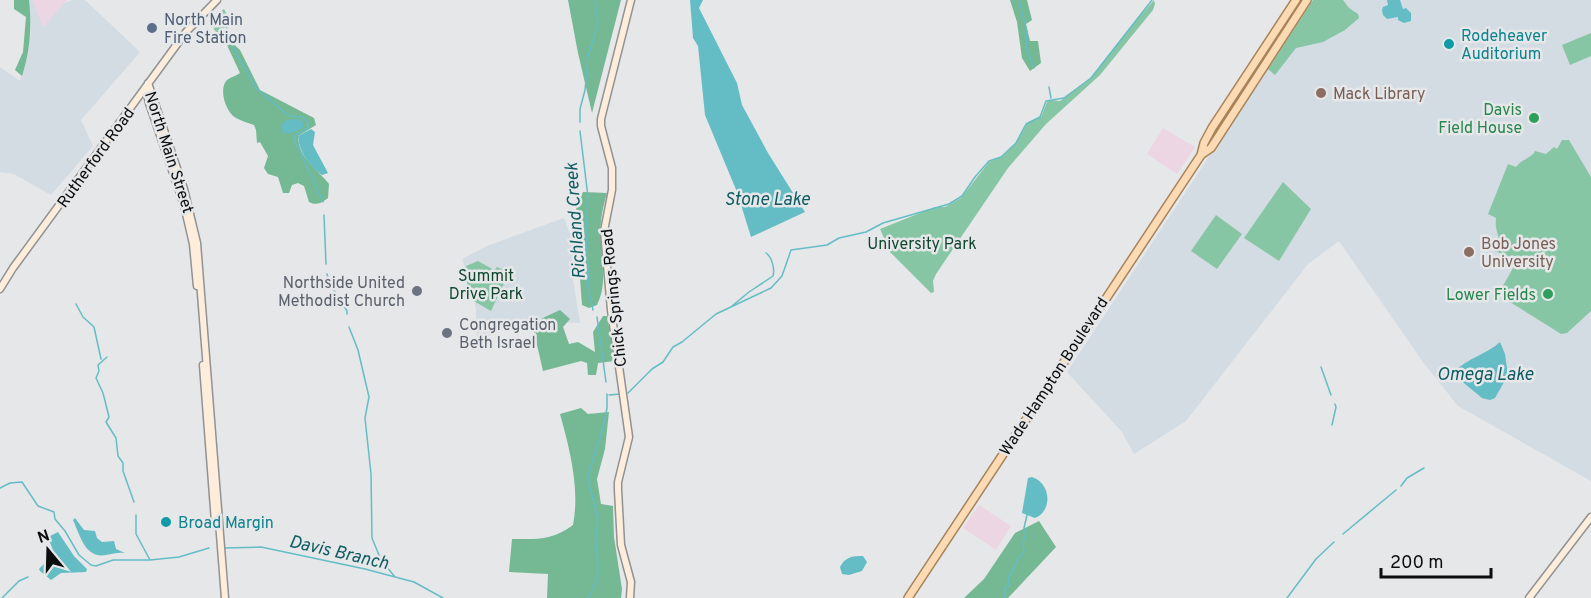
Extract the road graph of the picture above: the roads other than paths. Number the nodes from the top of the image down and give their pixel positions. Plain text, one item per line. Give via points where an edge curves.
1 (217, 0) edge
2 (631, 0) edge
3 (1296, 0) edge
4 (1307, 0) edge
5 (148, 84) junction
6 (1201, 155) junction
7 (0, 289) edge
8 (1591, 517) edge
9 (223, 598) edge
10 (630, 598) edge
11 (908, 598) edge
12 (1529, 598) edge

1 - 5 street, Rutherford Road via 186,32
2 - 10 street, Chick Springs Road via 601,119 612,168 604,231 629,437 618,490 621,545 631,582
3 - 6 main road, Wade Hampton Boulevard via 1212,128
4 - 6 main road, Wade Hampton Boulevard via 1212,146
5 - 7 street, Rutherford Road
5 - 9 street, North Main Street via 149,103 184,205 194,256
6 - 11 main road, Wade Hampton Boulevard
8 - 12 street

